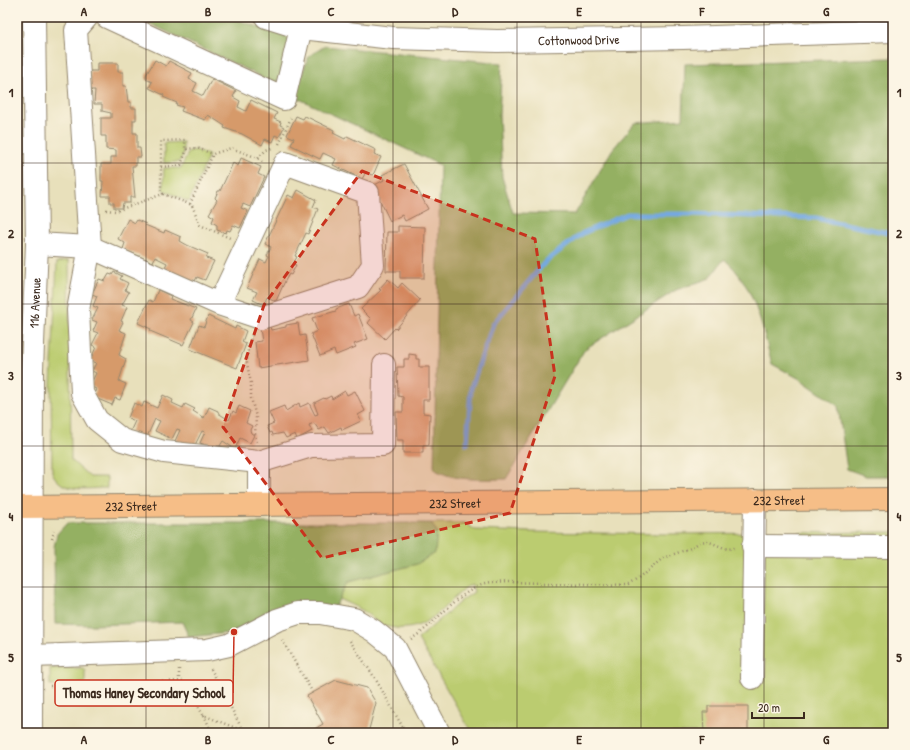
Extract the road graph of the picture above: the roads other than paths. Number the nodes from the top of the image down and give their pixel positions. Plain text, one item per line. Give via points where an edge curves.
1 (34, 17) edge
2 (88, 17) edge
3 (107, 17) edge
4 (266, 17) edge
5 (301, 28) junction
6 (893, 31) edge
7 (37, 244) junction
8 (90, 247) junction
9 (219, 304) junction
10 (384, 365) dead end
11 (258, 452) junction
12 (893, 499) edge
13 (755, 500) junction
14 (259, 505) junction
15 (24, 507) edge
16 (753, 546) junction
17 (893, 547) edge
18 (32, 656) junction
19 (752, 678) dead end
20 (32, 687) edge
21 (31, 733) edge
22 (439, 733) edge

1 - 7 street, 116 Avenue
2 - 8 street via 76,30
3 - 5 street via 284,99
4 - 5 street, Cottonwood Drive
5 - 6 street, Cottonwood Drive via 393,38 498,41
7 - 8 street
7 - 15 street, 116 Avenue
8 - 9 street
8 - 11 street via 78,310 82,393 97,420 122,440 164,452
9 - 9 street via 261,318 358,287 372,265 368,193 285,163
10 - 11 street via 383,445 311,446
11 - 14 street
12 - 13 main road, 232 Street
13 - 14 main road, 232 Street
13 - 16 street
14 - 15 main road, 232 Street
15 - 18 street, 116 Avenue
16 - 17 street
16 - 19 street
18 - 20 street, 116 Avenue
18 - 22 street via 207,650 229,645 278,620 298,613 320,613 354,619 395,648
20 - 21 street, 116 Avenue

